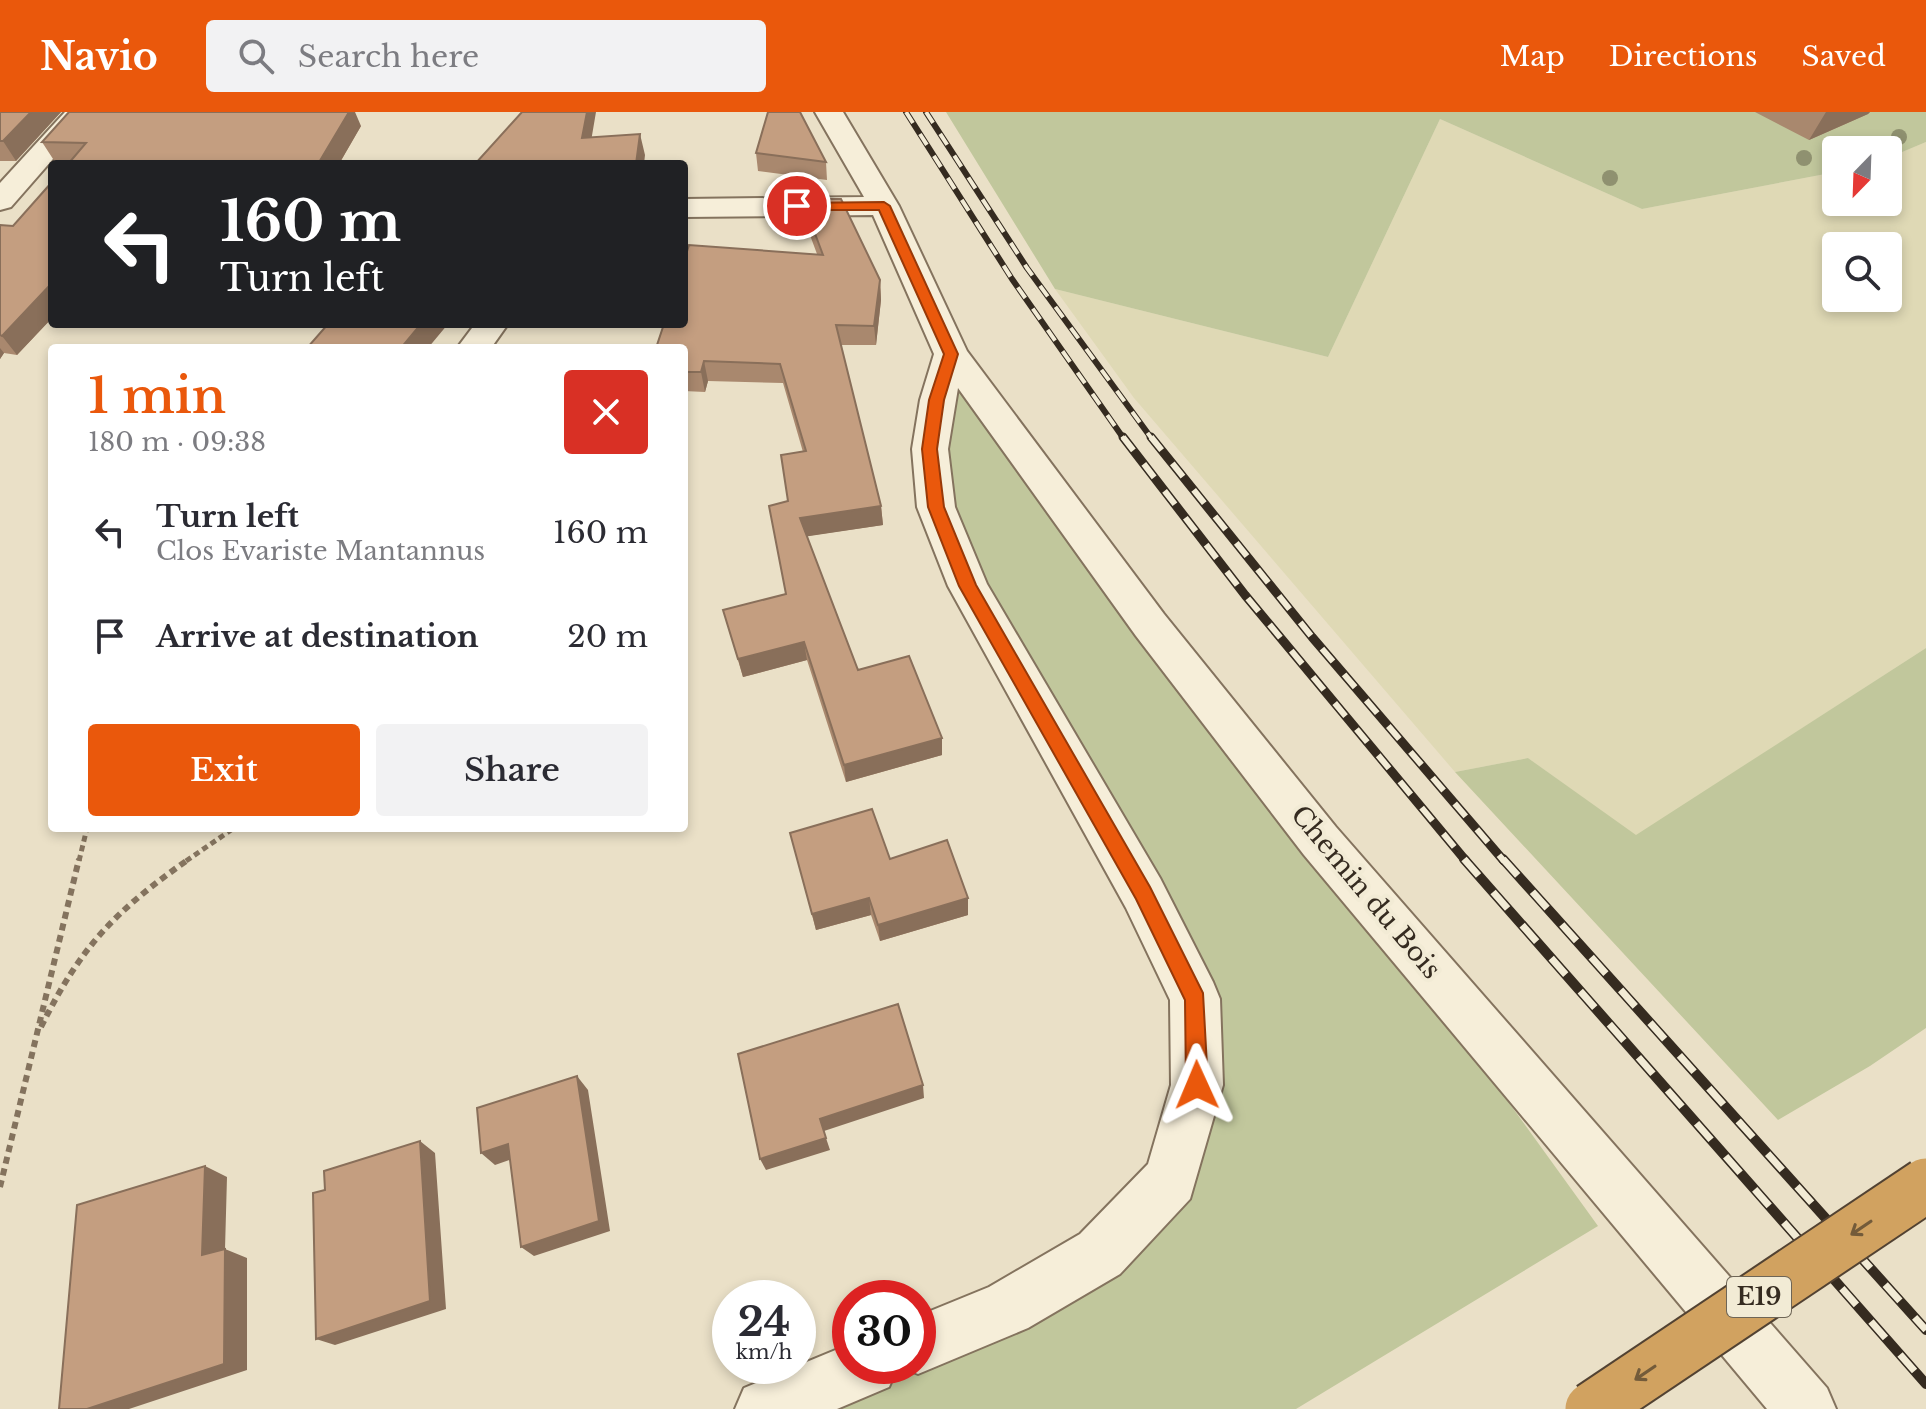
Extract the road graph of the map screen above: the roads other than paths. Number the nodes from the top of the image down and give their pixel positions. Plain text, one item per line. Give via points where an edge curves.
1 (80, 112) edge
2 (829, 112) edge
3 (0, 201) edge
4 (884, 206) junction
5 (688, 208) edge
6 (951, 354) junction
7 (1926, 1185) edge
8 (936, 1338) edge
9 (832, 1381) edge
10 (765, 1409) edge
11 (1592, 1409) edge
12 (1806, 1409) edge

1 - 3 street
2 - 4 street, Chemin du Bois
4 - 5 street
4 - 6 street, Chemin du Bois
6 - 8 street via 930,449 936,507 968,586 1143,893 1195,999 1197,1085 1171,1180 1100,1254 1008,1308
6 - 12 street, Chemin du Bois via 1150,625 1320,841
7 -> 11 highway, E19, bridge
9 - 10 street

